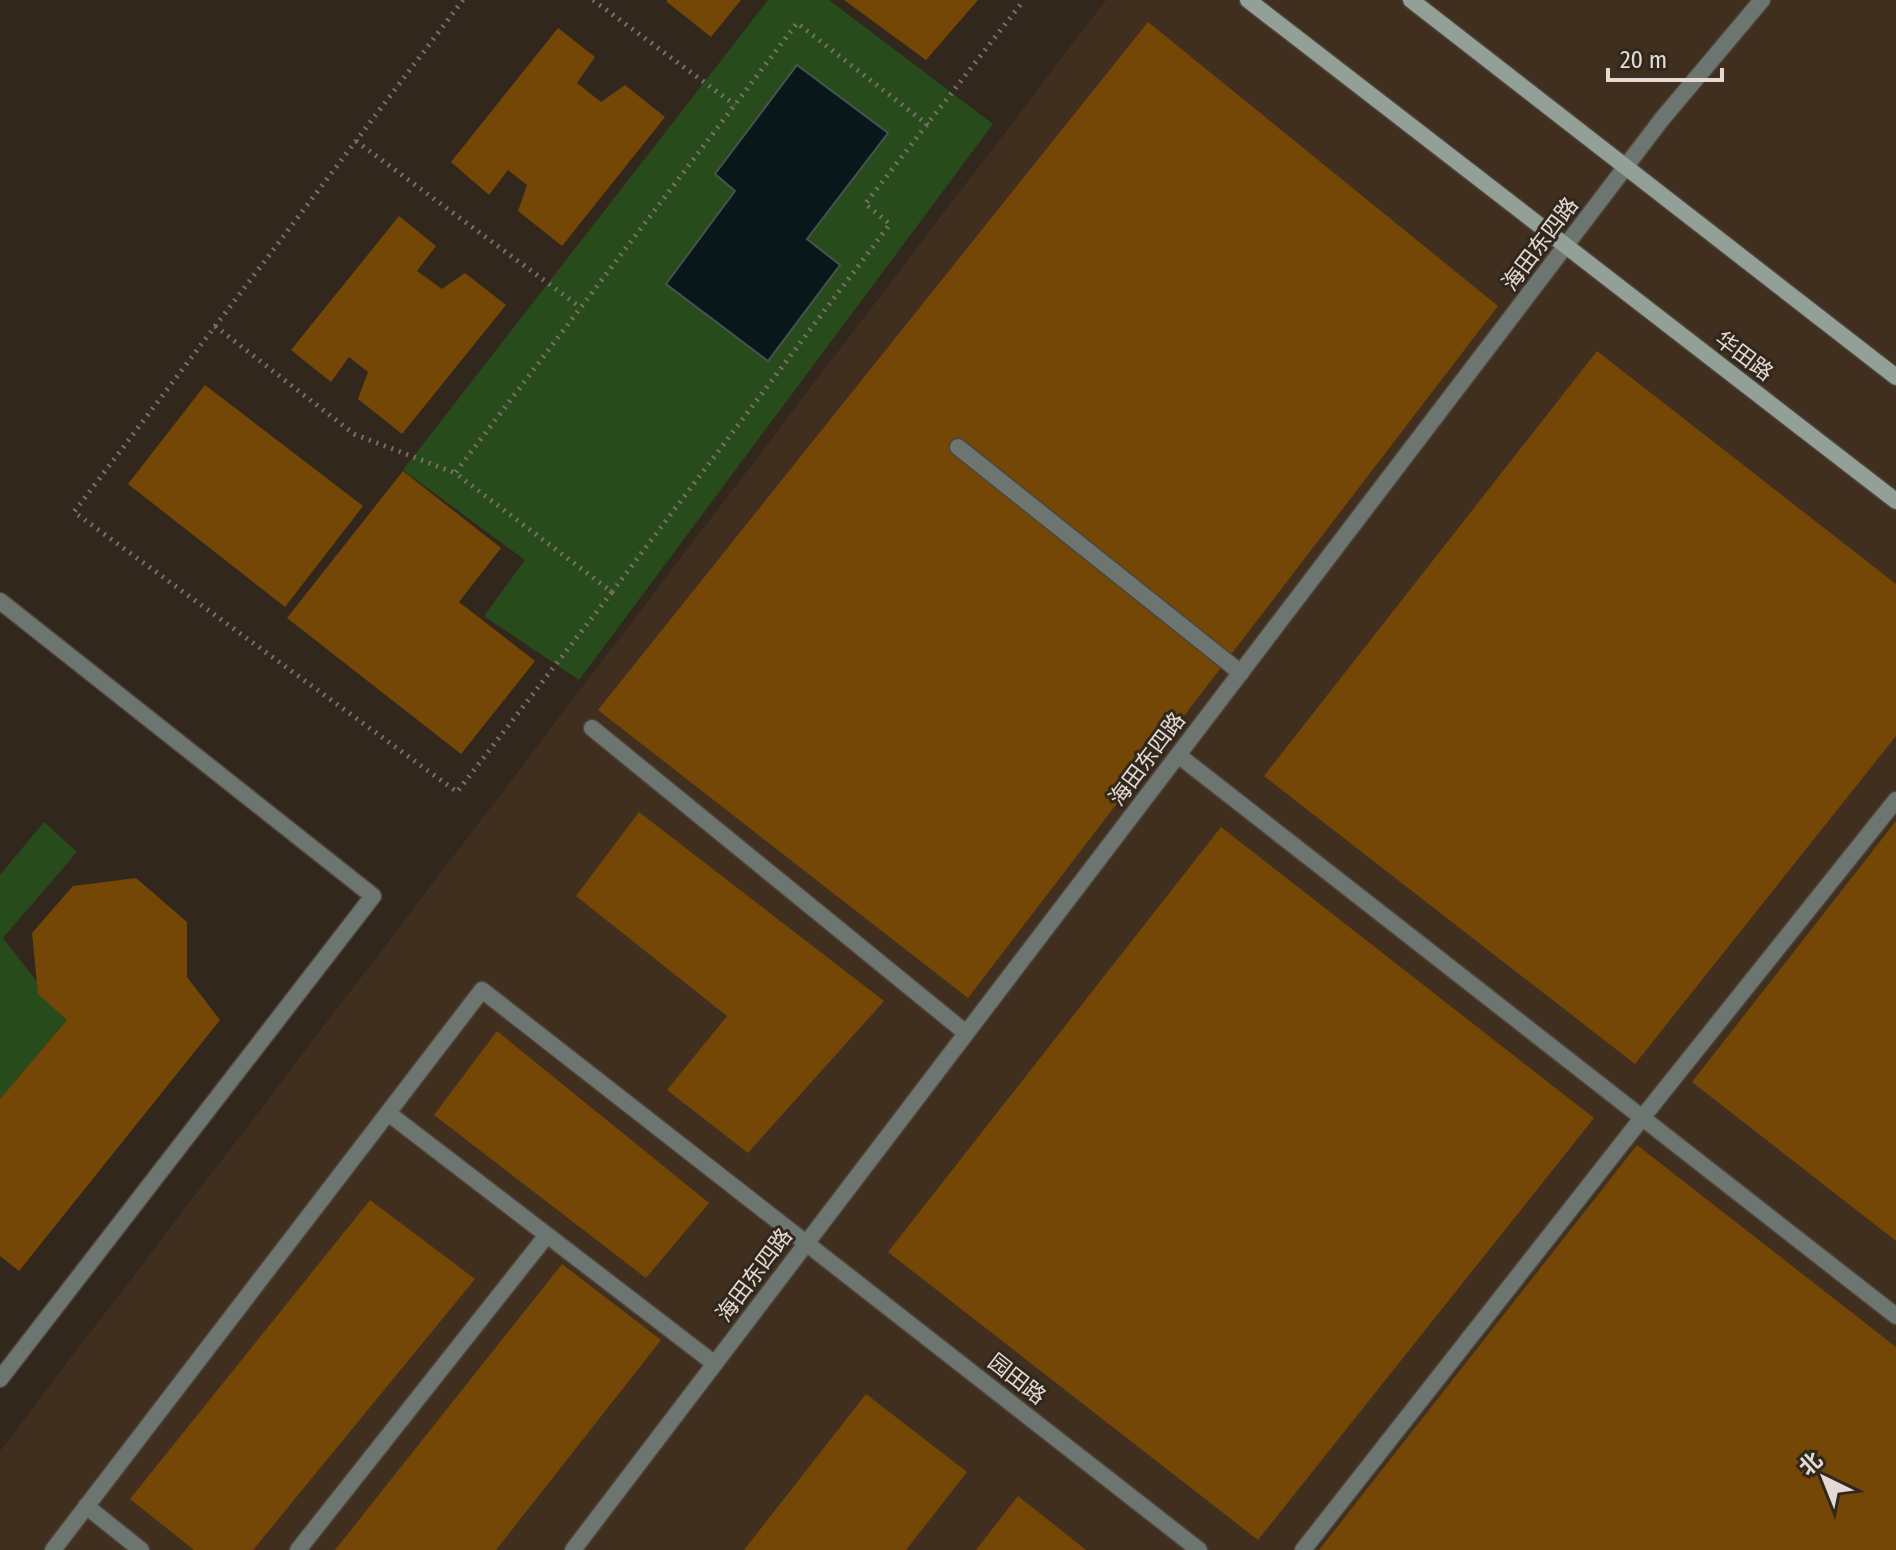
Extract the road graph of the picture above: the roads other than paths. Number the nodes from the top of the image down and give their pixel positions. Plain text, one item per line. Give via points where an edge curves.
1 (1248, 0) edge
2 (1411, 0) edge
3 (1762, 0) edge
4 (1625, 168) junction
5 (1565, 247) junction
6 (1896, 377) edge
7 (958, 447) dead end
8 (1896, 501) edge
9 (0, 601) edge
10 (1241, 673) junction
11 (592, 728) dead end
12 (1178, 755) junction
13 (1896, 800) edge
14 (966, 1033) junction
15 (388, 1113) junction
16 (1642, 1118) junction
17 (547, 1235) junction
18 (807, 1242) junction
19 (1896, 1316) edge
20 (715, 1364) junction
21 (1, 1378) edge
22 (86, 1506) junction
23 (53, 1550) edge
24 (141, 1550) edge
25 (298, 1550) edge
26 (573, 1550) edge
27 (1199, 1550) edge
28 (1303, 1550) edge

1 - 5 main road, 华田路
2 - 4 main road
3 - 4 lane, 海田东四路
4 - 5 lane, 海田东四路
4 - 6 main road
5 - 8 main road, 华田路
5 - 10 lane, 海田东四路
7 - 10 lane
9 - 21 lane via 373,896
10 - 12 lane, 海田东四路
11 - 14 lane
12 - 14 lane, 海田东四路
12 - 16 lane
13 - 16 lane
14 - 18 lane, 海田东四路
15 - 17 lane
15 - 18 lane, 园田路 via 482,990
15 - 22 lane
16 - 19 lane
16 - 28 lane
17 - 20 lane
17 - 25 lane
18 - 20 lane, 海田东四路
18 - 27 lane, 园田路
20 - 26 lane, 海田东四路
22 - 23 lane
22 - 24 lane

